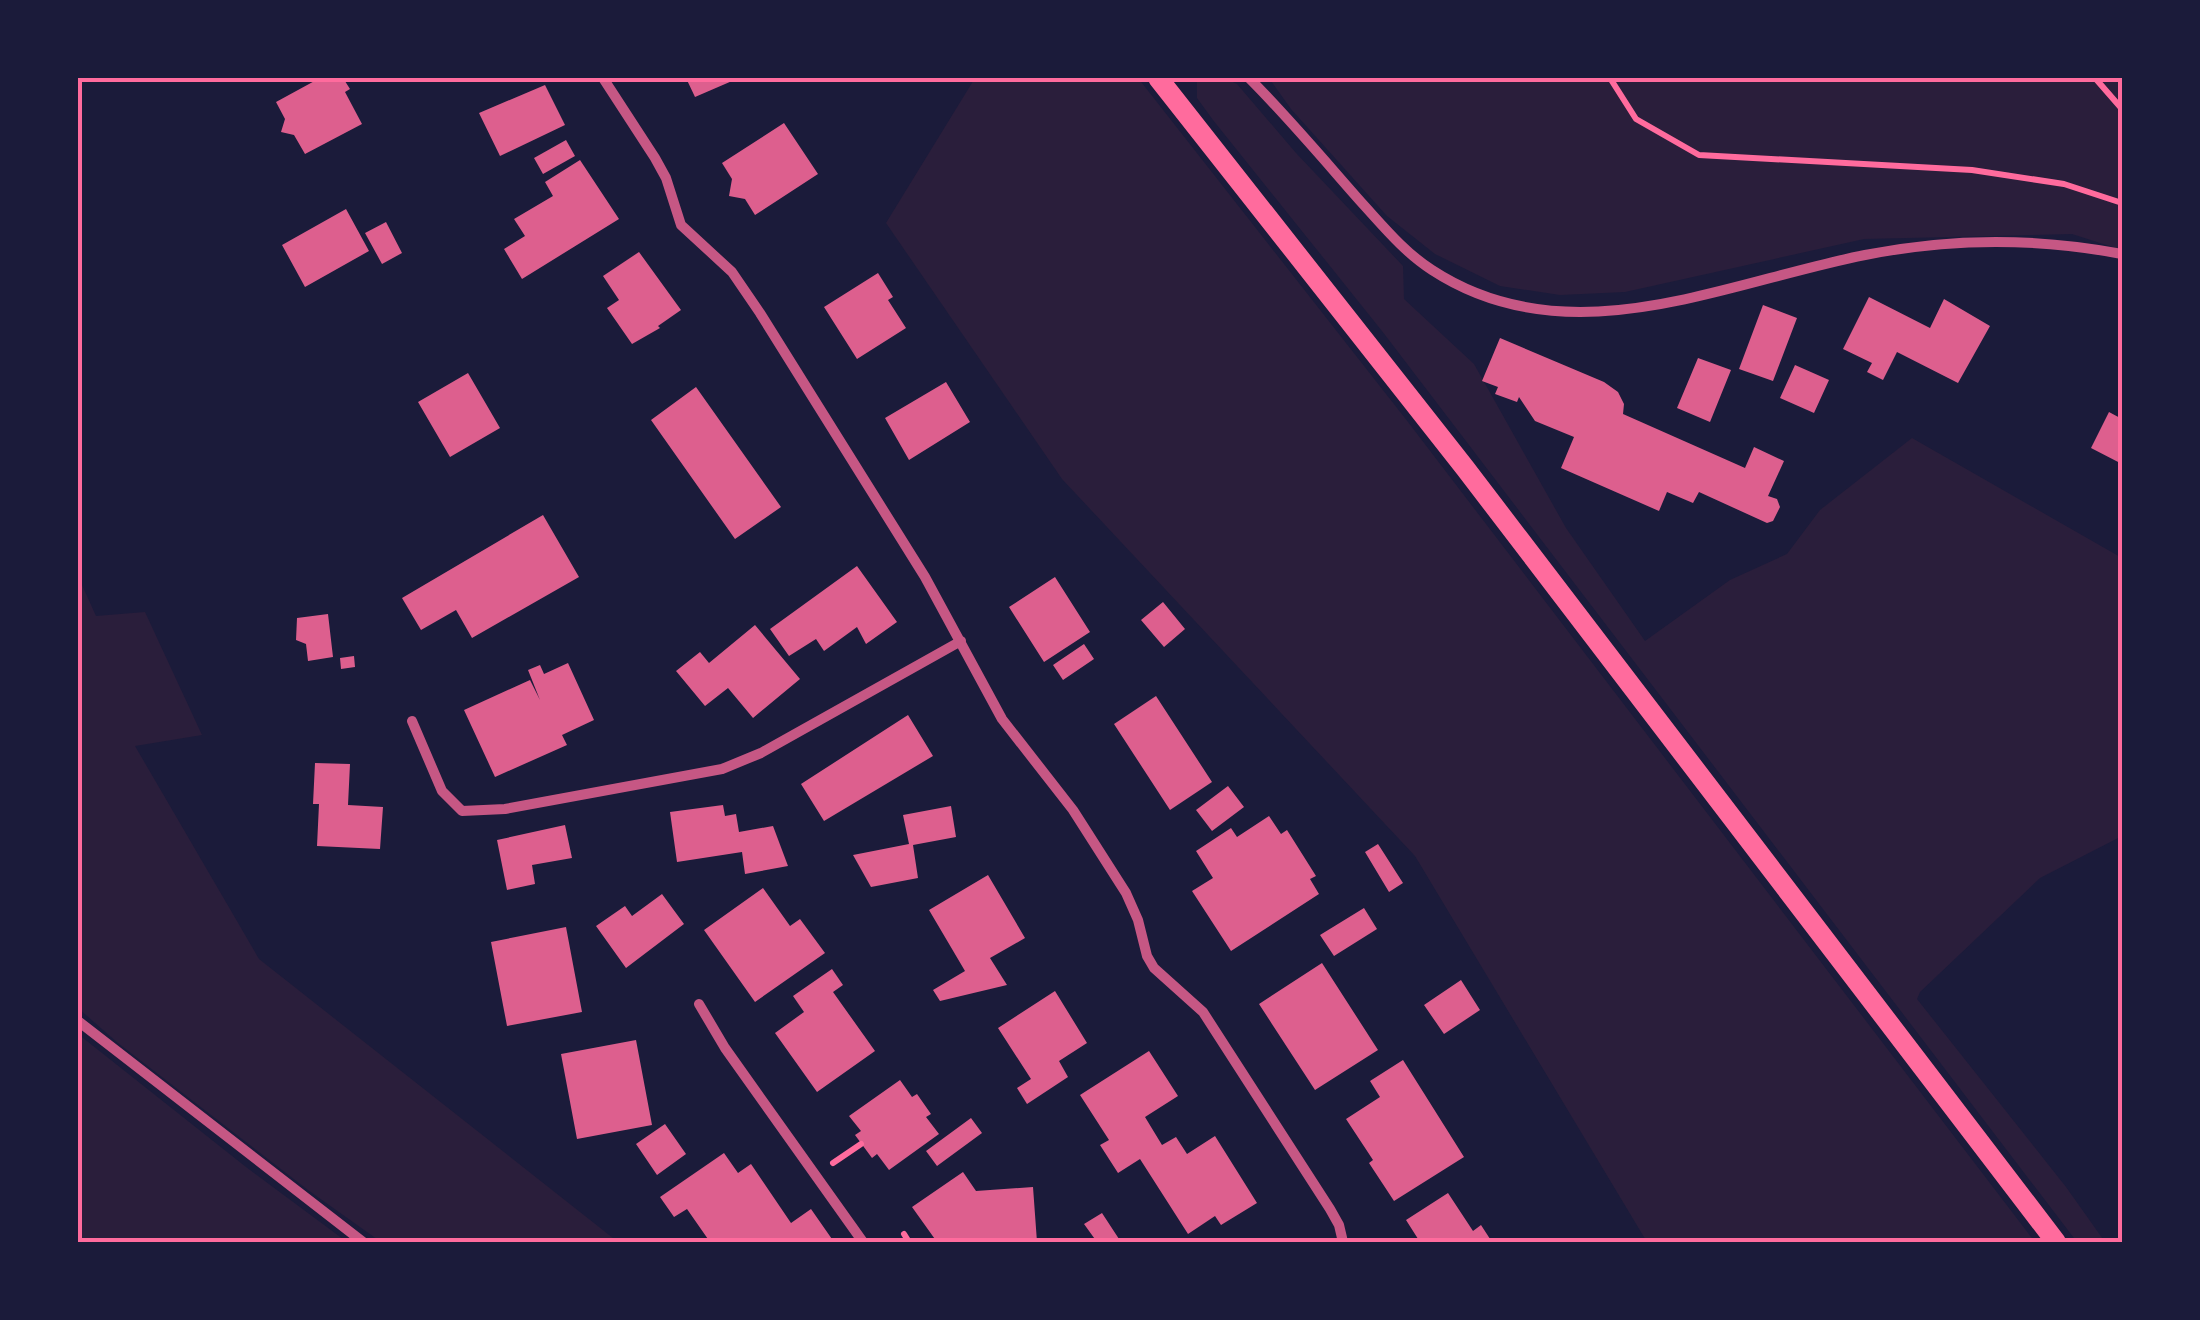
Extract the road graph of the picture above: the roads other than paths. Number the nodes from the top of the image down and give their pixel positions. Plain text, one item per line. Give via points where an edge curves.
1 (603, 78) edge
2 (1158, 78) edge
3 (1248, 78) edge
4 (2122, 254) edge
5 (961, 641) junction
6 (412, 722) dead end
7 (699, 1004) dead end
8 (78, 1021) edge
9 (363, 1242) edge
10 (862, 1242) edge
11 (1343, 1242) edge
12 (2056, 1242) edge

1 - 5 street via 666,178 681,225 732,272 760,312
2 - 12 main road
3 - 4 street via 1405,250 1464,289 1528,310 1628,310 1867,255 1971,242 2074,245
5 - 6 street via 722,769 505,809 462,811 442,791
5 - 11 street via 1002,718 1126,893 1154,968 1203,1012 1330,1209
7 - 10 street
8 - 9 street

